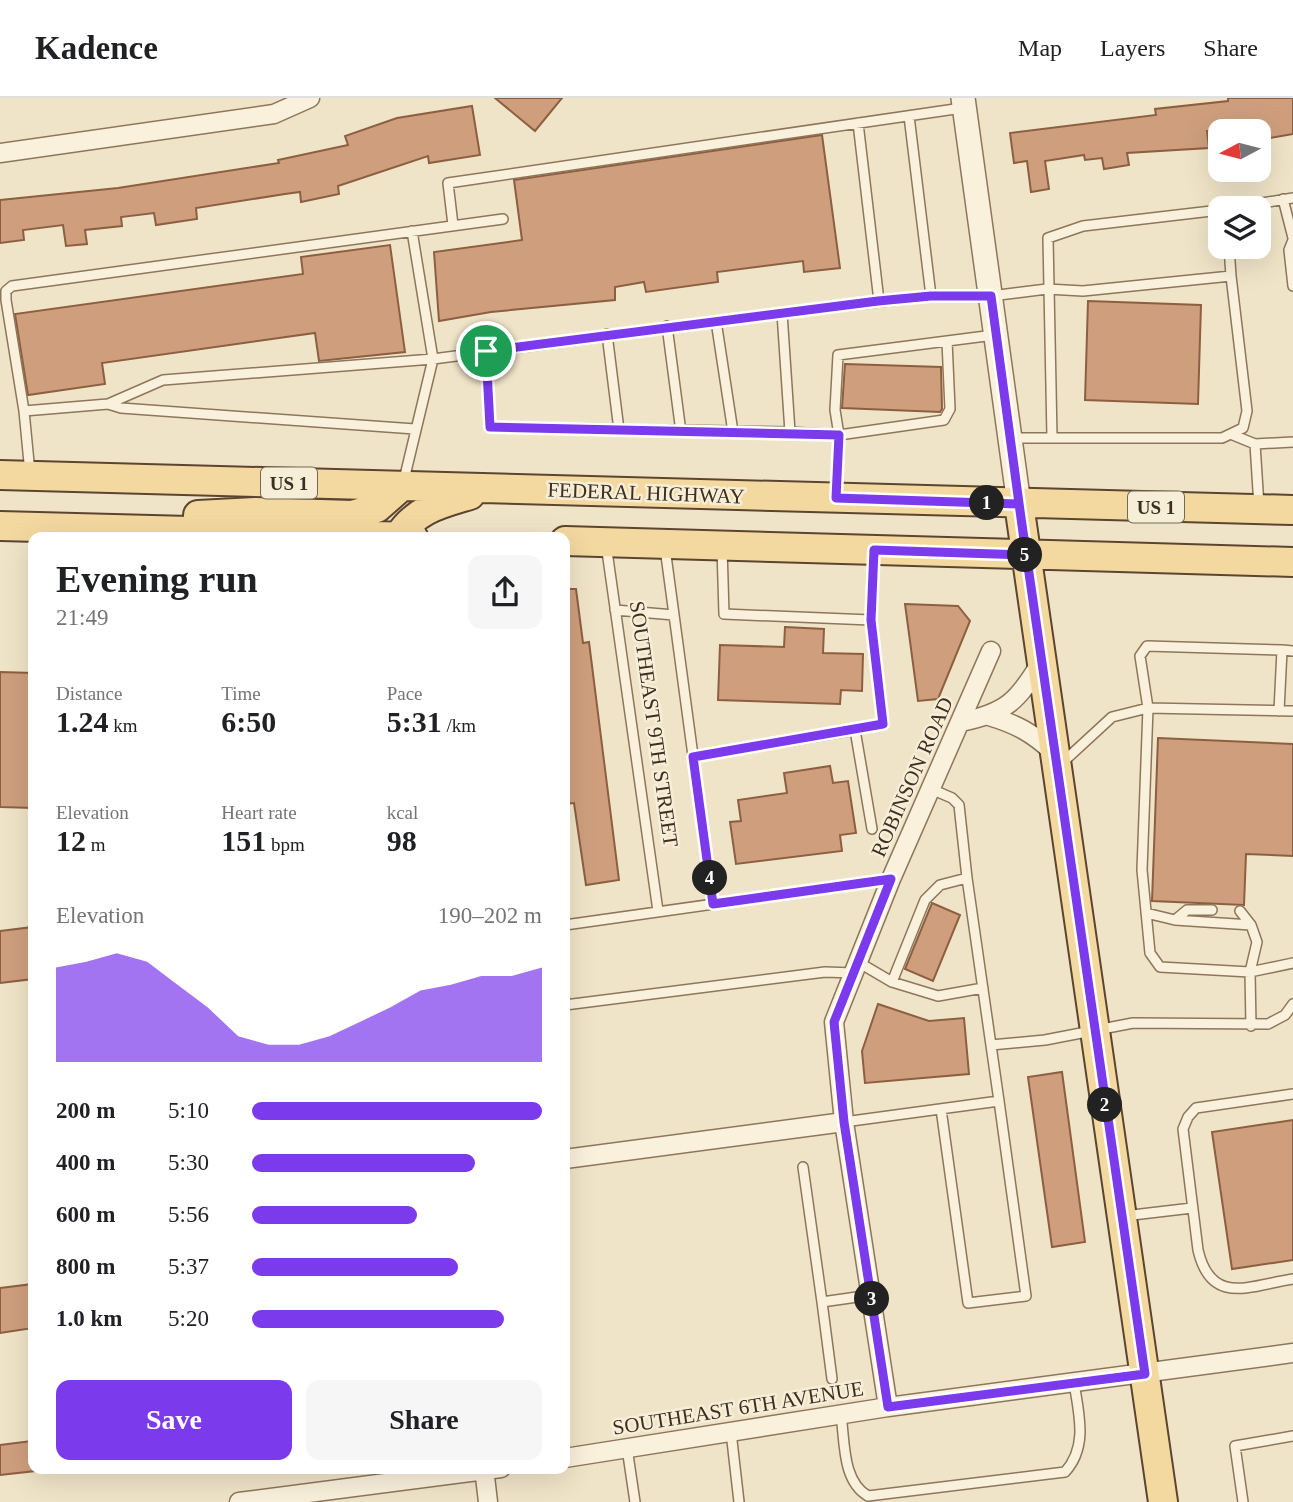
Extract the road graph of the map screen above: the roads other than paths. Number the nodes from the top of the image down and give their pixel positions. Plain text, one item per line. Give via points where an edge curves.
1 (310, 98) edge
2 (964, 103) edge
3 (909, 116) junction
4 (858, 123) junction
5 (0, 153) edge
6 (1288, 198) edge
7 (1208, 211) edge
8 (503, 219) dead end
9 (453, 225) junction
10 (412, 231) junction
11 (1293, 239) edge
12 (1229, 259) edge
13 (1231, 276) junction
14 (1293, 286) edge
15 (1047, 289) junction
16 (931, 296) junction
17 (991, 296) junction
18 (878, 301) junction
19 (782, 313) junction
20 (716, 321) junction
21 (667, 326) junction
22 (607, 334) junction
23 (996, 335) junction
24 (947, 341) junction
25 (486, 351) junction
26 (433, 359) junction
27 (108, 404) junction
28 (24, 411) junction
29 (415, 429) junction
30 (619, 430) junction
31 (681, 432) junction
32 (733, 432) junction
33 (790, 432) junction
34 (839, 435) junction
35 (1233, 435) junction
36 (1052, 436) junction
37 (1010, 438) junction
38 (1293, 442) edge
39 (1255, 444) junction
40 (0, 475) edge
41 (30, 475) junction
42 (402, 486) junction
43 (493, 488) junction
44 (836, 498) junction
45 (1019, 504) junction
46 (1259, 509) junction
47 (1293, 510) edge
48 (0, 526) edge
49 (172, 531) junction
50 (210, 532) edge
51 (401, 532) edge
52 (570, 541) edge
53 (606, 542) junction
54 (665, 545) junction
55 (722, 547) junction
56 (874, 550) junction
57 (1026, 555) junction
58 (1293, 562) edge
59 (615, 610) junction
60 (674, 615) junction
61 (871, 620) junction
62 (1282, 650) junction
63 (1293, 650) edge
64 (991, 651) dead end
65 (1041, 662) junction
66 (1148, 708) junction
67 (1279, 711) junction
68 (1293, 712) edge
69 (989, 716) junction
70 (961, 722) junction
71 (855, 730) junction
72 (693, 757) junction
73 (1055, 760) junction
74 (931, 789) junction
75 (872, 829) dead end
76 (967, 877) junction
77 (891, 879) junction
78 (713, 904) junction
79 (1212, 910) dead end
80 (658, 911) junction
81 (1240, 911) dead end
82 (1146, 913) junction
83 (1175, 920) junction
84 (570, 924) edge
85 (1251, 925) junction
86 (1293, 963) edge
87 (856, 968) junction
88 (1250, 972) junction
89 (892, 982) junction
90 (983, 988) junction
91 (570, 1004) edge
92 (1293, 1004) edge
93 (1251, 1026) junction
94 (1094, 1029) junction
95 (991, 1045) junction
96 (1293, 1094) edge
97 (999, 1101) junction
98 (940, 1109) junction
99 (844, 1122) junction
100 (570, 1158) edge
101 (803, 1167) dead end
102 (1192, 1208) junction
103 (1122, 1216) junction
104 (1293, 1279) edge
105 (871, 1295) junction
106 (822, 1301) junction
107 (1293, 1353) edge
108 (1145, 1374) junction
109 (832, 1380) dead end
110 (1074, 1383) junction
111 (888, 1407) junction
112 (841, 1415) junction
113 (731, 1432) junction
114 (1293, 1436) edge
115 (627, 1448) junction
116 (570, 1457) edge
117 (460, 1474) edge
118 (489, 1474) edge
119 (335, 1496) edge
120 (239, 1502) edge
121 (488, 1502) edge
122 (635, 1502) edge
123 (737, 1502) edge
124 (1163, 1502) edge
125 (1243, 1502) edge

1 - 5 street via 274,114
2 - 3 lane
2 - 17 street
3 - 4 lane
3 - 16 lane
4 - 9 lane via 448,183
4 - 18 lane
6 - 11 lane
7 - 15 lane via 1083,226 1048,238
8 - 9 lane
9 - 10 lane
10 - 26 lane
10 - 28 lane via 12,286 6,291 6,300
11 - 14 lane via 1289,250
12 - 13 lane
13 - 15 lane via 1083,291
13 - 35 lane via 1247,411 1243,429
15 - 17 lane
15 - 36 lane
16 - 17 lane
16 - 18 lane
17 - 23 street
18 - 19 lane
19 - 20 lane
19 - 33 lane
20 - 21 lane
20 - 32 lane
21 - 22 lane
21 - 31 lane
22 - 25 lane
22 - 30 lane
23 - 24 lane
23 - 37 street
24 - 34 lane via 950,409 944,421
24 - 34 lane via 838,355 835,410
25 - 26 lane
25 - 30 lane via 490,427
26 - 27 lane via 163,380
26 - 29 lane
27 - 28 lane
27 - 29 lane
28 - 41 lane
29 - 42 lane
30 - 31 lane
31 - 32 lane
32 - 33 lane
33 - 34 lane
34 - 44 lane
35 - 36 lane
35 - 39 lane
36 - 37 lane
37 - 45 street
38 - 39 lane
39 - 46 lane
40 - 41 main road, FEDERAL HIGHWAY / US 1
41 - 42 main road, FEDERAL HIGHWAY / US 1
42 - 43 main road, FEDERAL HIGHWAY / US 1
42 - 49 main road via 377,508 352,515 254,512 191,516
43 - 44 main road, FEDERAL HIGHWAY / US 1
43 - 51 main road via 428,508 409,520
44 - 45 main road, FEDERAL HIGHWAY / US 1
45 - 46 main road, FEDERAL HIGHWAY / US 1
45 - 57 main road
46 - 47 main road, FEDERAL HIGHWAY / US 1
48 - 49 main road
49 - 50 main road
52 - 53 main road
53 - 54 main road
53 - 59 lane, SOUTHEAST 9TH STREET
54 - 55 main road
54 - 60 lane, SOUTHEAST 9TH STREET
55 - 56 main road
55 - 61 lane via 724,614
56 - 57 main road
56 - 61 lane
57 - 58 main road
57 - 65 main road
59 - 60 lane
59 - 80 lane, SOUTHEAST 9TH STREET
60 - 72 lane, SOUTHEAST 9TH STREET
61 - 71 lane via 883,724
62 - 63 lane
62 - 66 lane via 1147,646 1140,656
62 - 67 lane
64 - 70 street, ROBINSON ROAD
65 - 69 street via 1009,706
65 - 73 main road
66 - 67 lane
66 - 73 lane via 1112,717
66 - 82 lane via 1142,870
67 - 68 lane
69 - 70 street
69 - 73 street via 1034,733
70 - 74 street, ROBINSON ROAD
71 - 72 lane
71 - 75 lane
72 - 78 lane, SOUTHEAST 9TH STREET
73 - 94 main road
74 - 76 lane via 959,805
74 - 77 street, ROBINSON ROAD
76 - 89 lane via 940,886 925,900
76 - 90 lane
77 - 78 lane
77 - 87 street, ROBINSON ROAD
78 - 80 lane
79 - 83 lane via 1187,909
80 - 84 lane
81 - 85 lane
82 - 83 lane
82 - 88 lane via 1150,953 1160,967
83 - 85 lane
85 - 88 lane via 1257,942
86 - 88 lane
87 - 89 lane
87 - 91 lane
87 - 99 street, ROBINSON ROAD via 834,1022
88 - 93 lane
89 - 90 lane via 938,996
90 - 95 lane
92 - 93 lane via 1277,1020
93 - 94 lane via 1133,1023
94 - 95 lane
94 - 103 main road
95 - 97 lane
96 - 102 lane via 1206,1105 1188,1117 1183,1129
97 - 98 lane
97 - 98 lane via 1026,1296 968,1303
98 - 99 lane
99 - 100 street
99 - 105 street
101 - 106 lane
102 - 103 lane
102 - 104 lane via 1203,1269 1218,1287
103 - 108 main road
105 - 106 lane
105 - 111 street
106 - 109 lane
107 - 108 street, SOUTHEAST 6TH AVENUE
108 - 110 street, SOUTHEAST 6TH AVENUE
108 - 124 main road
110 - 111 street, SOUTHEAST 6TH AVENUE
110 - 112 lane via 1081,1426 1079,1447 1076,1460 1065,1472 868,1496 850,1480
111 - 112 street, SOUTHEAST 6TH AVENUE
112 - 113 street, SOUTHEAST 6TH AVENUE
113 - 115 street, SOUTHEAST 6TH AVENUE
113 - 123 lane
114 - 125 lane via 1235,1446
115 - 116 street, SOUTHEAST 6TH AVENUE
115 - 122 lane
117 - 119 street
118 - 121 street
119 - 120 street

